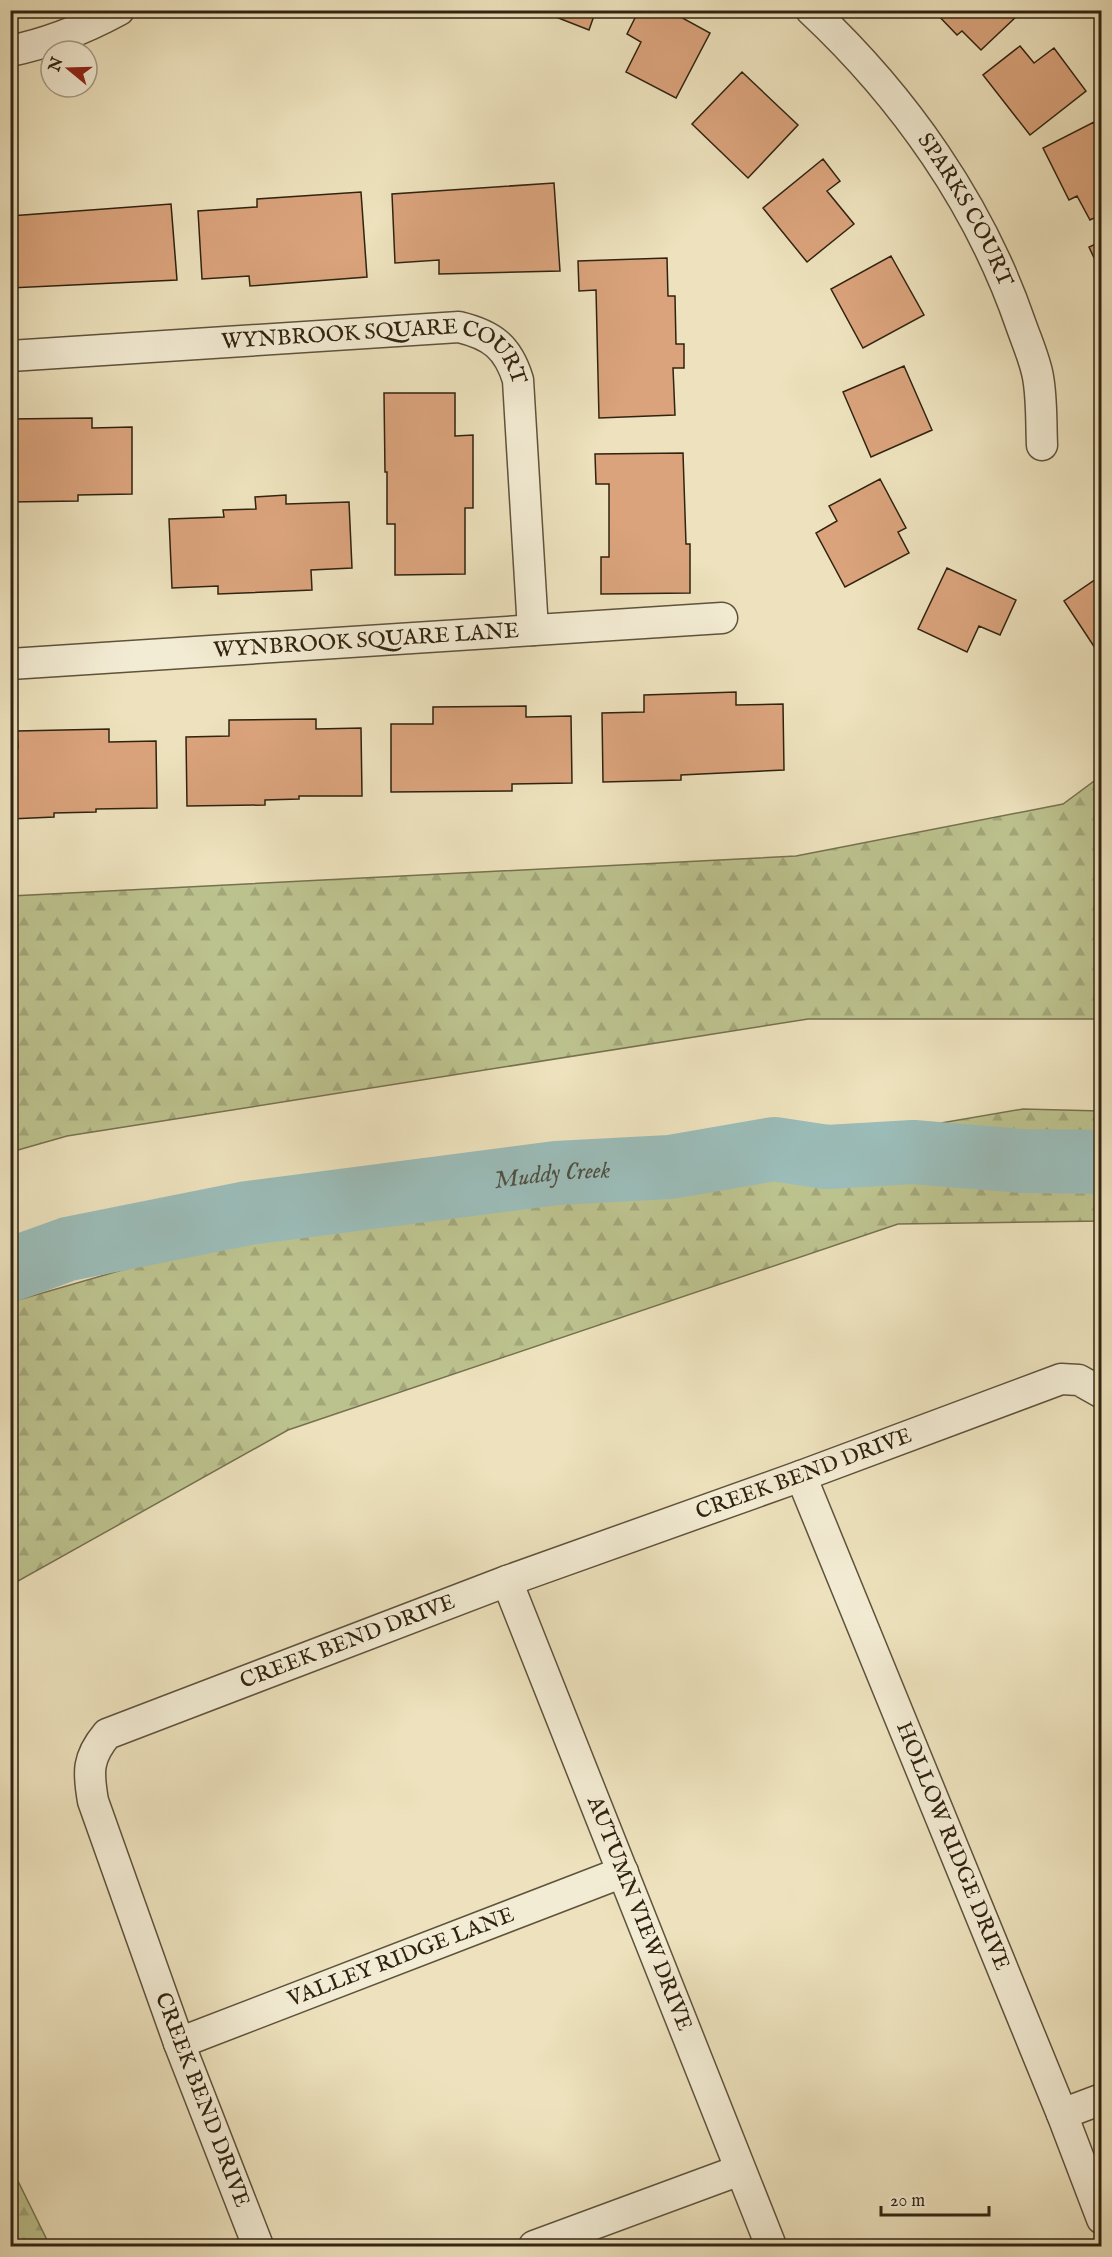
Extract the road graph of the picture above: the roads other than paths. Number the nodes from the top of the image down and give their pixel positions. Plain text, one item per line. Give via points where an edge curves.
1 (119, 10) edge
2 (811, 10) edge
3 (10, 51) edge
4 (10, 356) edge
5 (1042, 445) dead end
6 (722, 618) dead end
7 (533, 630) junction
8 (10, 664) edge
9 (1101, 1393) edge
10 (801, 1476) junction
11 (507, 1581) junction
12 (623, 1872) junction
13 (179, 2043) junction
14 (1101, 2099) edge
15 (1062, 2114) junction
16 (740, 2170) junction
17 (1101, 2219) edge
18 (258, 2247) edge
19 (534, 2247) edge
20 (771, 2247) edge

1 - 3 street via 90,26
2 - 5 street, SPARKS COURT via 898,103 977,224 1008,288 1038,376
4 - 7 street, WYNBROOK SQUARE COURT via 459,327 482,333 500,346 518,380
6 - 7 street, WYNBROOK SQUARE LANE
7 - 8 street, WYNBROOK SQUARE LANE
9 - 10 street, CREEK BEND DRIVE via 1079,1380 1061,1379
10 - 11 street, CREEK BEND DRIVE
10 - 15 street, HOLLOW RIDGE DRIVE
11 - 12 street, AUTUMN VIEW DRIVE
11 - 13 street, CREEK BEND DRIVE via 125,1726 107,1734 96,1747 90,1764 93,1801
12 - 13 street, VALLEY RIDGE LANE
12 - 16 street, AUTUMN VIEW DRIVE
13 - 18 street, CREEK BEND DRIVE
14 - 15 street
15 - 17 street, HOLLOW RIDGE DRIVE
16 - 19 street
16 - 20 street, AUTUMN VIEW DRIVE

